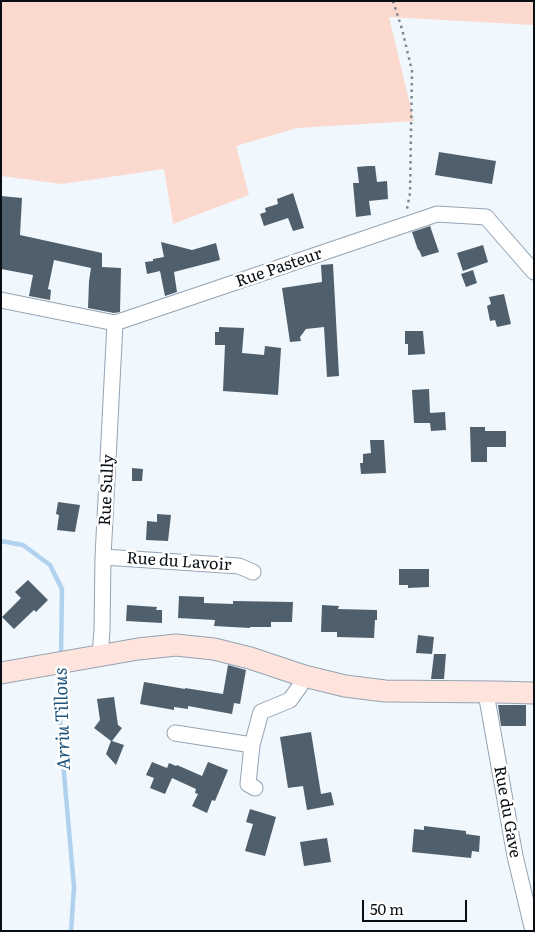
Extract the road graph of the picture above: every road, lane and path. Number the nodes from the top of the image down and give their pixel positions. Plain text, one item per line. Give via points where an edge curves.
1 (393, 1) edge
2 (404, 226) junction
3 (534, 272) edge
4 (1, 300) edge
5 (115, 323) junction
6 (103, 558) junction
7 (253, 572) dead end
8 (100, 656) junction
9 (1, 673) edge
10 (304, 676) junction
11 (486, 693) junction
12 (534, 694) edge
13 (175, 733) dead end
14 (252, 745) junction
15 (255, 788) dead end
16 (533, 931) edge

1 - 2 path via 412,71 410,193
2 - 3 street, Rue Pasteur via 437,214 486,216
2 - 5 street, Rue Pasteur
4 - 5 street, Rue Pasteur
5 - 6 street, Rue Sully
6 - 7 street, Rue du Lavoir via 239,566
6 - 8 street, Rue Sully
8 - 9 main road
8 - 10 main road via 176,645 232,653
10 - 11 main road via 385,691
10 - 14 street via 290,700 261,712
11 - 12 main road
11 - 16 street, Rue du Gave via 515,856
13 - 14 street
14 - 15 street via 248,784

